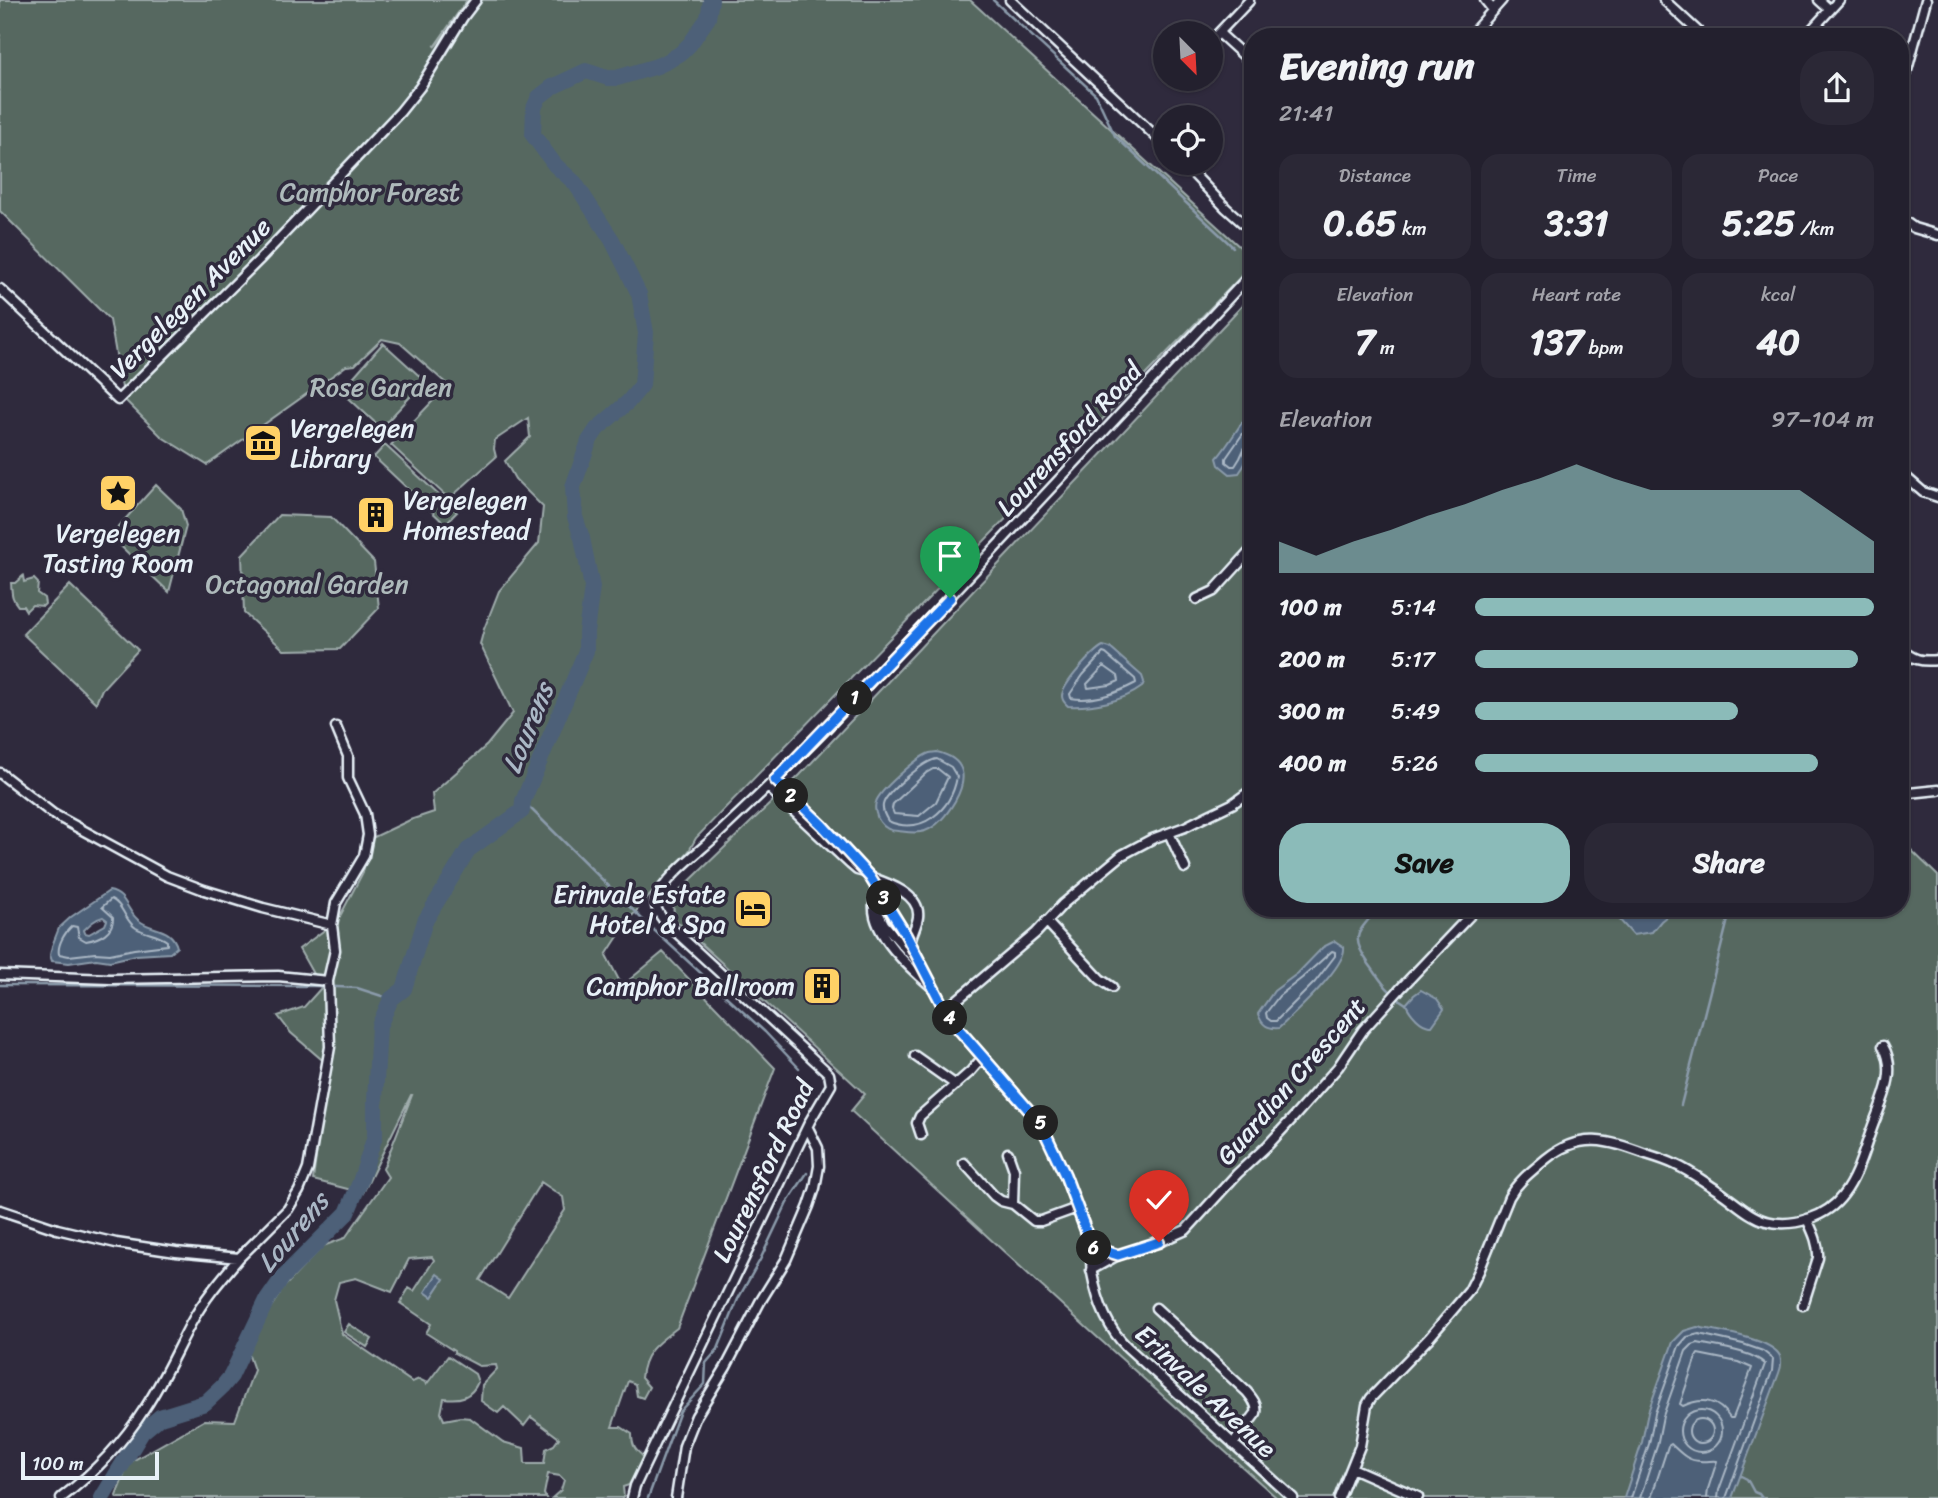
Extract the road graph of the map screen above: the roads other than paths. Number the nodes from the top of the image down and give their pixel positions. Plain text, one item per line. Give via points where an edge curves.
1 (476, 0) edge
2 (1010, 0) edge
3 (1485, 0) edge
4 (1502, 0) edge
5 (1664, 0) edge
6 (1819, 0) edge
7 (1839, 0) edge
8 (1926, 0) edge
9 (1249, 1) edge
10 (1493, 10) junction
11 (1830, 10) junction
12 (1477, 28) edge
13 (1694, 28) edge
14 (1813, 28) edge
15 (1223, 29) edge
16 (1223, 37) edge
17 (1244, 56) edge
18 (1909, 63) edge
19 (1153, 134) edge
20 (1194, 175) edge
21 (1244, 224) edge
22 (1909, 224) edge
23 (1938, 235) edge
24 (1244, 282) edge
25 (0, 289) edge
26 (1909, 480) edge
27 (1938, 498) edge
28 (1244, 558) edge
29 (1198, 598) dead end
30 (1909, 656) edge
31 (1938, 660) edge
32 (336, 727) dead end
33 (0, 773) edge
34 (775, 780) junction
35 (768, 787) junction
36 (1938, 790) edge
37 (1909, 793) edge
38 (1244, 795) edge
39 (1169, 833) junction
40 (1185, 868) dead end
41 (868, 875) junction
42 (876, 886) junction
43 (874, 904) junction
44 (1468, 917) edge
45 (1046, 921) junction
46 (332, 925) junction
47 (910, 944) junction
48 (922, 966) junction
49 (0, 975) edge
50 (328, 981) junction
51 (1112, 987) dead end
52 (934, 989) junction
53 (945, 1010) junction
54 (1883, 1045) dead end
55 (915, 1056) dead end
56 (983, 1056) junction
57 (956, 1084) junction
58 (808, 1129) junction
59 (921, 1135) dead end
60 (1008, 1153) dead end
61 (964, 1163) dead end
62 (1013, 1204) junction
63 (1077, 1208) junction
64 (0, 1210) edge
65 (1807, 1219) junction
66 (1092, 1247) junction
67 (1118, 1255) junction
68 (239, 1258) junction
69 (1091, 1270) junction
70 (1803, 1306) dead end
71 (1156, 1308) dead end
72 (1233, 1444) junction
73 (1352, 1468) junction
74 (1418, 1497) edge
75 (61, 1498) edge
76 (632, 1498) edge
77 (676, 1498) edge
78 (1293, 1498) edge
79 (1339, 1498) edge

1 - 25 street, Vergelegen Avenue via 400,112 260,260 118,400
2 - 19 street
3 - 10 street
4 - 10 street
5 - 13 street
6 - 11 street
7 - 11 street
8 - 18 street
9 - 15 street
10 - 12 street
11 - 14 street
16 - 17 street
20 - 21 street
22 - 23 street
24 - 34 street, Lourensford Road
26 - 27 street
28 - 29 street via 1214,591
30 - 31 street
32 - 46 street via 368,835 365,856 336,903
33 - 46 street via 53,814 167,876 262,908
34 - 35 street, Lourensford Road
34 - 41 street, Erinvale Avenue
35 - 41 street, Erinvale Avenue via 850,864
35 - 58 street, Lourensford Road via 676,873 655,902 665,922 829,1074 831,1085
36 - 37 street
38 - 39 street
39 - 40 street
39 - 45 street via 1122,855
41 - 42 street, Erinvale Avenue
41 - 47 street via 900,888 916,908 919,916
42 - 43 street
42 - 47 street, Erinvale Avenue
43 - 48 street via 887,929
43 - 52 street via 875,919 891,948
44 - 67 street, Guardian Crescent via 1363,1030 1300,1110 1192,1225 1177,1236
45 - 51 street
45 - 53 street
46 - 50 street via 335,950
47 - 48 street, Erinvale Avenue
48 - 52 street, Erinvale Avenue
49 - 50 street via 110,979 278,976
50 - 68 street via 330,1047 307,1169 288,1209
52 - 53 street, Erinvale Avenue
53 - 56 street, Erinvale Avenue
54 - 65 street via 1891,1071 1855,1174 1832,1207
55 - 57 street
56 - 57 street
56 - 63 street, Erinvale Avenue via 1041,1124
57 - 59 street via 920,1116
58 - 76 street, Lourensford Road
58 - 77 street via 818,1148 819,1166 809,1206 786,1260 696,1416 684,1446
60 - 62 street via 1014,1170
61 - 62 street via 994,1196
62 - 63 street via 1037,1222
63 - 66 street, Erinvale Avenue
64 - 68 street via 116,1243
65 - 70 street via 1818,1258
65 - 73 street via 1766,1221 1679,1166 1623,1145 1595,1140 1561,1148 1515,1186 1469,1291 1371,1398
66 - 67 street
66 - 69 street, Erinvale Avenue
67 - 69 street, Guardian Crescent
68 - 75 street via 193,1320 145,1409 119,1444
69 - 72 street, Erinvale Avenue via 1113,1333
71 - 72 street via 1253,1399 1256,1413
72 - 78 street, Erinvale Avenue
73 - 74 street
73 - 79 street

